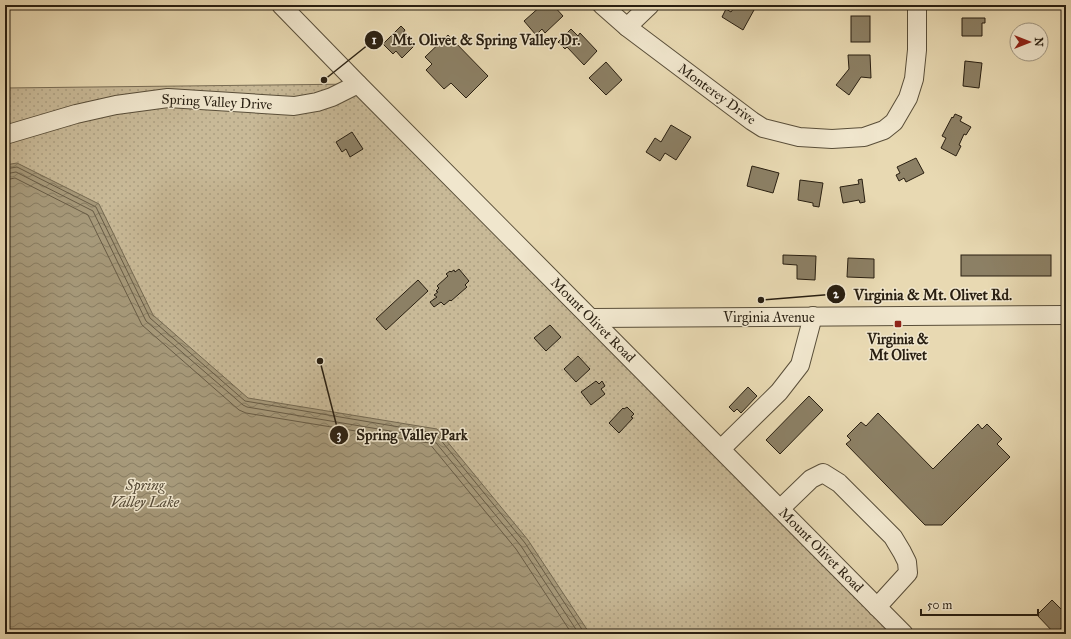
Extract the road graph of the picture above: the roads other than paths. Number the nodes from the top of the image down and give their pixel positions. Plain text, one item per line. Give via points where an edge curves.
1 (281, 5) edge
2 (602, 5) edge
3 (650, 5) edge
4 (917, 5) edge
5 (627, 27) junction
6 (358, 84) junction
7 (5, 135) edge
8 (1066, 315) edge
9 (813, 316) junction
10 (591, 318) junction
11 (721, 449) junction
12 (780, 509) junction
13 (877, 607) junction
14 (904, 634) edge

1 - 6 street, Mount Olivet Road
2 - 5 street, Monterey Drive
3 - 5 street
4 - 5 street, Monterey Drive via 917,50 914,79 908,98 894,122 884,130 864,137 832,139 799,136 763,128
6 - 7 street, Spring Valley Drive via 318,102 294,106 168,98 123,104 76,114
6 - 10 street, Mount Olivet Road
8 - 9 street, Virginia Avenue
9 - 10 street, Virginia Avenue
9 - 11 street via 800,365 779,392
10 - 11 street, Mount Olivet Road
11 - 12 street, Mount Olivet Road
12 - 13 street, Mount Olivet Road
12 - 13 street via 811,479 823,473 839,483 893,536 907,562 908,573
13 - 14 street, Mount Olivet Road

